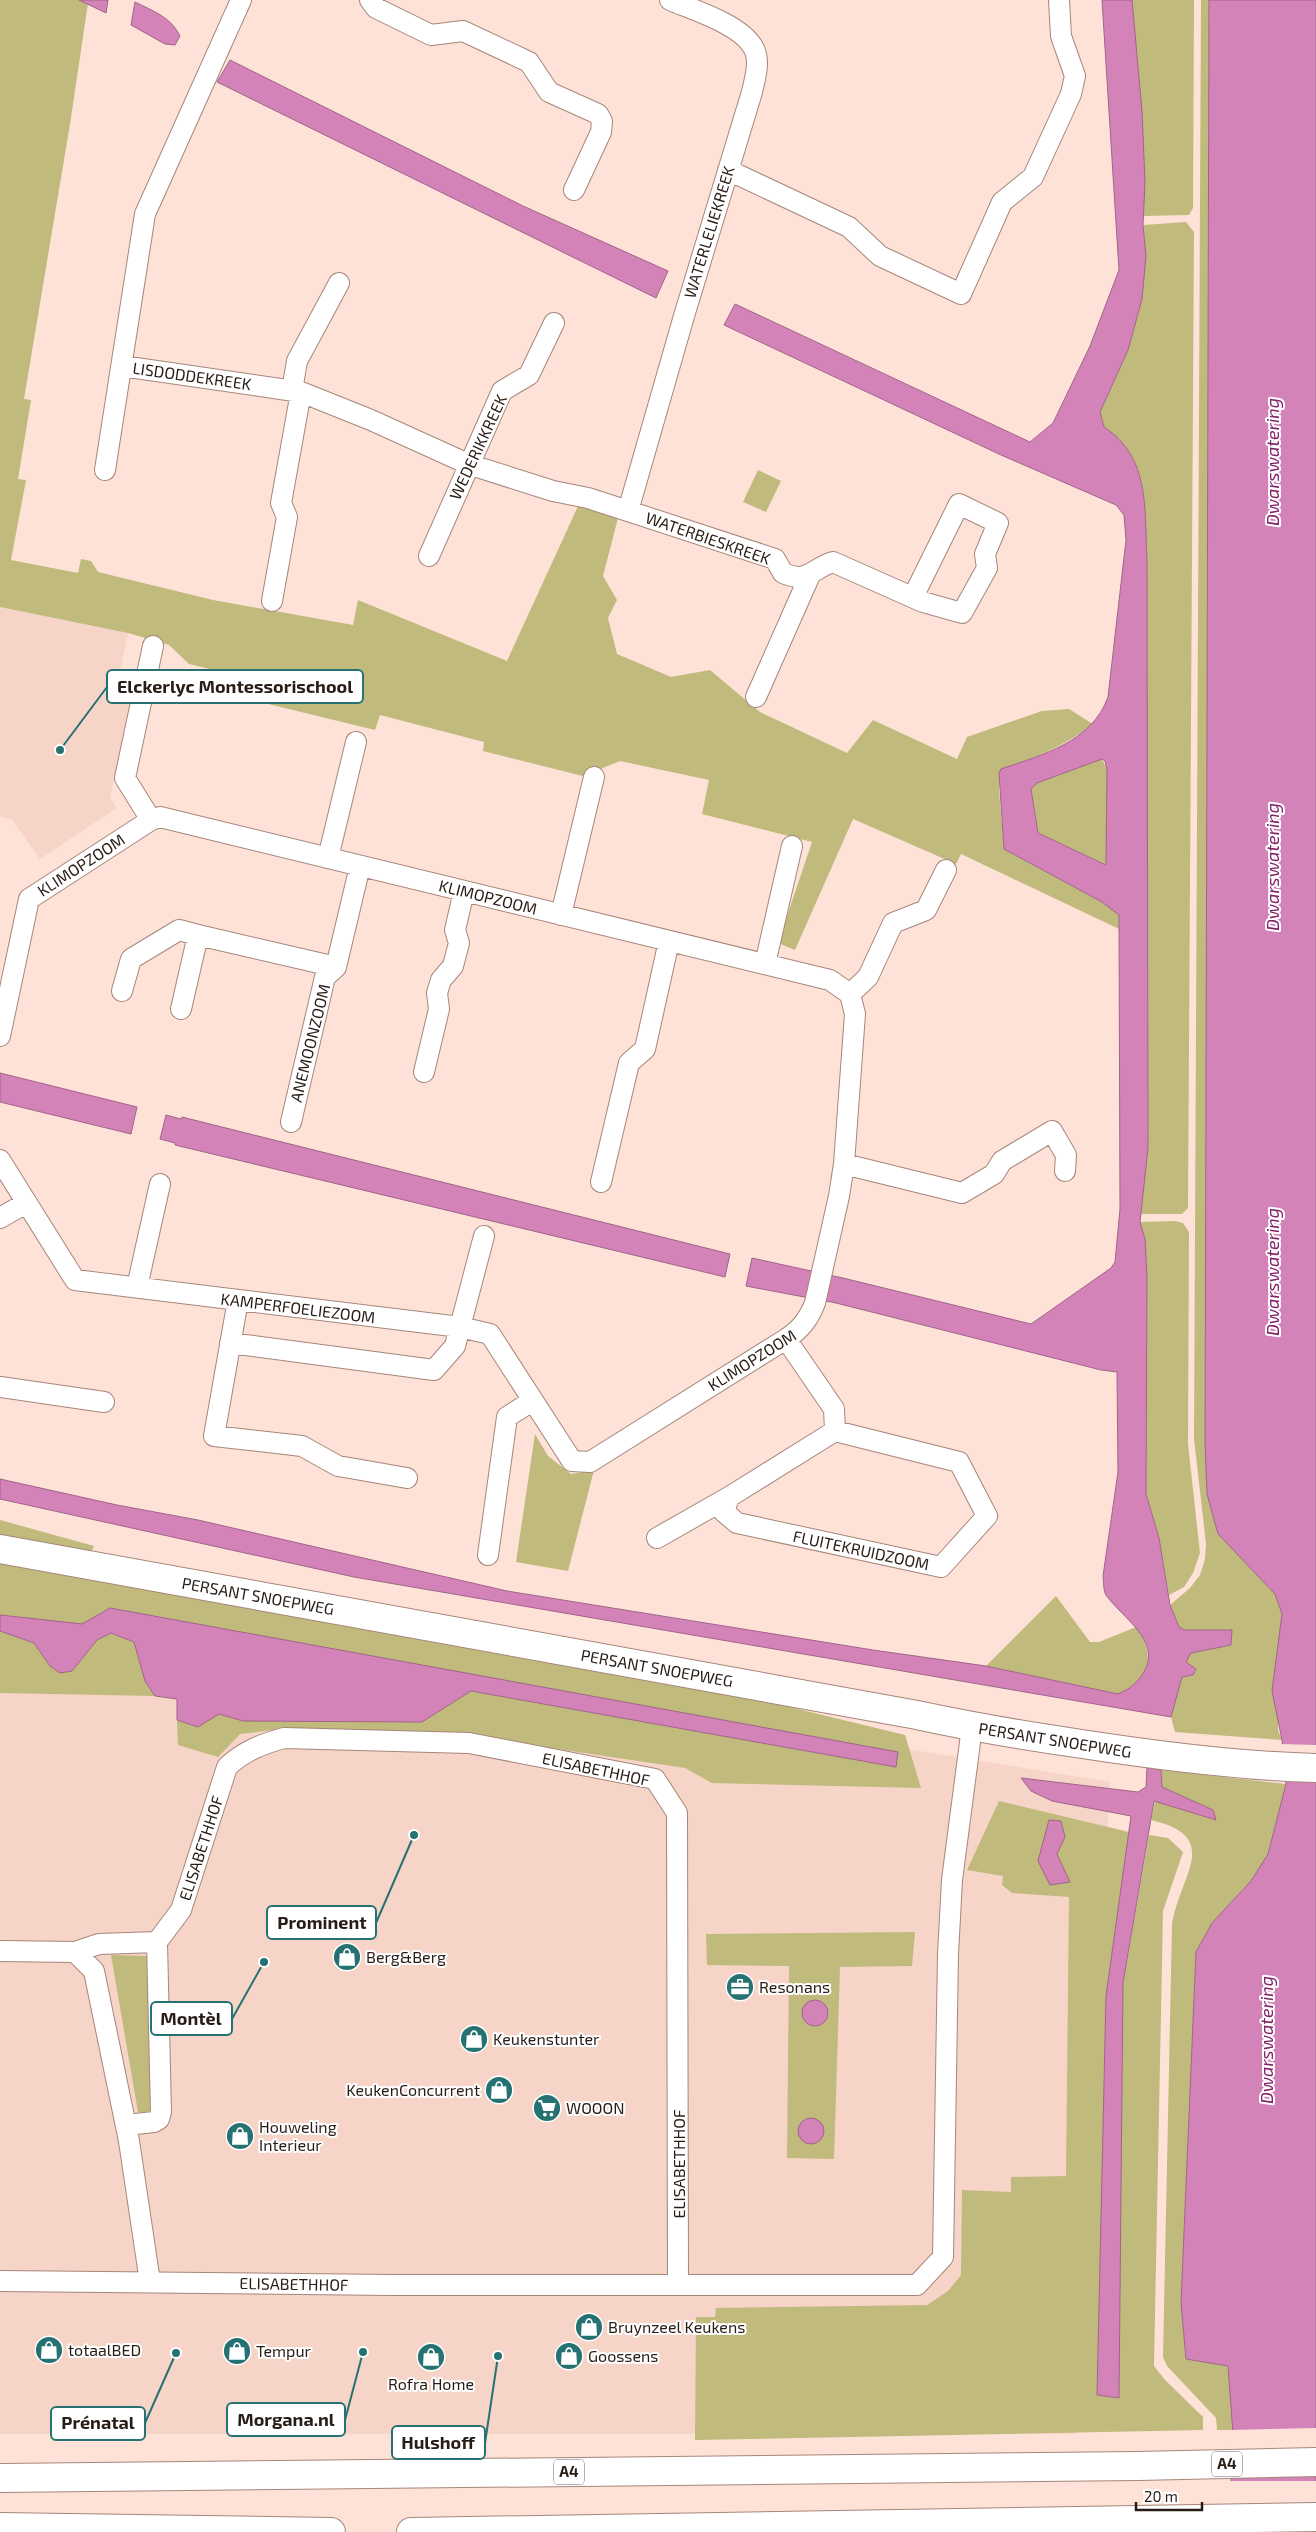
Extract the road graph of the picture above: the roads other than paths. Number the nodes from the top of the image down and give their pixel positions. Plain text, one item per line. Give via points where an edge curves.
1 (241, 0) edge
2 (370, 0) edge
3 (670, 0) edge
4 (1059, 0) edge
5 (728, 170) junction
6 (574, 190) dead end
7 (339, 283) dead end
8 (554, 323) dead end
9 (122, 366) junction
10 (297, 391) junction
11 (468, 464) junction
12 (105, 470) dead end
13 (628, 511) junction
14 (429, 556) dead end
15 (810, 575) junction
16 (913, 597) junction
17 (272, 601) dead end
18 (153, 646) dead end
19 (756, 697) dead end
20 (356, 742) dead end
21 (594, 777) dead end
22 (151, 820) junction
23 (792, 846) dead end
24 (328, 858) junction
25 (360, 866) junction
26 (946, 870) dead end
27 (464, 891) junction
28 (561, 915) junction
29 (198, 934) junction
30 (668, 941) junction
31 (765, 964) junction
32 (336, 967) junction
33 (122, 991) dead end
34 (850, 994) junction
35 (180, 1009) dead end
36 (0, 1036) edge
37 (424, 1072) dead end
38 (291, 1122) dead end
39 (0, 1160) edge
40 (844, 1164) junction
41 (1065, 1171) dead end
42 (601, 1182) dead end
43 (160, 1184) dead end
44 (26, 1203) junction
45 (0, 1218) edge
46 (484, 1236) dead end
47 (137, 1287) junction
48 (238, 1300) junction
49 (460, 1328) junction
50 (786, 1339) junction
51 (230, 1342) junction
52 (0, 1387) edge
53 (532, 1401) junction
54 (104, 1402) dead end
55 (835, 1431) junction
56 (407, 1478) dead end
57 (729, 1497) junction
58 (657, 1538) dead end
59 (0, 1549) edge
60 (488, 1556) dead end
61 (972, 1727) junction
62 (1316, 1768) edge
63 (157, 1942) junction
64 (0, 1951) edge
65 (75, 1952) junction
66 (126, 2124) junction
67 (0, 2281) edge
68 (150, 2282) junction
69 (678, 2284) junction
70 (1316, 2462) edge
71 (0, 2478) edge
72 (1316, 2517) edge
73 (0, 2528) edge
74 (331, 2532) edge
75 (411, 2532) edge

1 - 9 street, LISDODDEKREEK via 144,214
2 - 6 street via 376,8 431,35 463,32 529,62 549,92 598,114 602,121 600,132
3 - 5 street, WATERLELIEKREEK via 736,30 754,47 758,64
4 - 5 street via 1061,36 1075,76 1071,94 1033,177 1002,202 960,294 880,256 849,227
5 - 13 street, WATERLELIEKREEK
7 - 10 street via 297,361
8 - 11 street, WEDERIKKREEK via 529,375 502,392
9 - 10 street, LISDODDEKREEK
9 - 12 street
10 - 11 street, LISDODDEKREEK
10 - 17 street via 281,503 287,517
11 - 13 street, LISDODDEKREEK via 553,492 588,498
11 - 14 street, WEDERIKKREEK
13 - 15 street, WATERBIESKREEK via 776,559 783,573 796,579
15 - 16 street via 818,567 833,562
15 - 19 street
16 - 16 street via 962,613 987,568 985,554 998,523 959,504
18 - 22 street via 126,778
20 - 24 street
21 - 28 street
22 - 24 street, KLIMOPZOOM via 160,818
22 - 36 street, KLIMOPZOOM via 28,899
23 - 31 street
24 - 25 street, KLIMOPZOOM
25 - 27 street, KLIMOPZOOM
25 - 32 street, ANEMOONZOOM
26 - 34 street via 926,910 893,923 868,977
27 - 28 street, KLIMOPZOOM
27 - 37 street via 455,930 459,943 453,966 441,980 437,993 439,1009
28 - 30 street, KLIMOPZOOM
29 - 32 street, ANEMOONZOOM
29 - 33 street, ANEMOONZOOM via 179,930 131,959
29 - 35 street
30 - 31 street, KLIMOPZOOM
30 - 42 street via 645,1049 629,1063
31 - 34 street, KLIMOPZOOM via 830,980
32 - 38 street, ANEMOONZOOM via 325,977
34 - 40 street, KLIMOPZOOM via 855,1014
39 - 44 street, KAMPERFOELIEZOOM
40 - 41 street via 962,1193 994,1174 1002,1161 1052,1131 1066,1155
40 - 50 street, KLIMOPZOOM via 815,1303 801,1329
43 - 47 street
44 - 45 street
44 - 47 street, KAMPERFOELIEZOOM via 75,1280
46 - 49 street
47 - 48 street, KAMPERFOELIEZOOM
48 - 49 street, KAMPERFOELIEZOOM
48 - 51 street
49 - 51 street via 455,1346 434,1370
49 - 53 street, KAMPERFOELIEZOOM via 490,1334
50 - 53 street, KLIMOPZOOM via 590,1462 572,1461
50 - 55 street via 834,1409
51 - 56 street via 214,1436 302,1446 338,1466
52 - 54 street
53 - 60 street via 507,1418
55 - 57 street
55 - 57 street, FLUITEKRUIDZOOM via 959,1462 987,1516 941,1567 737,1524 724,1512
57 - 58 street
59 - 61 main road, PERSANT SNOEPWEG
61 - 62 main road, PERSANT SNOEPWEG via 1172,1757 1263,1767
61 - 69 street, ELISABETHHOF via 952,1880 943,2257 917,2285
63 - 65 street via 99,1944
63 - 66 street via 161,2112 154,2122
63 - 69 street, ELISABETHHOF via 181,1910 227,1767 258,1745 284,1738 469,1744 655,1779 676,1813
64 - 65 street
65 - 66 street via 94,1971
66 - 68 street
67 - 68 street, ELISABETHHOF
68 - 69 street, ELISABETHHOF
70 - 71 main road, A4
72 - 75 main road
73 - 74 main road

